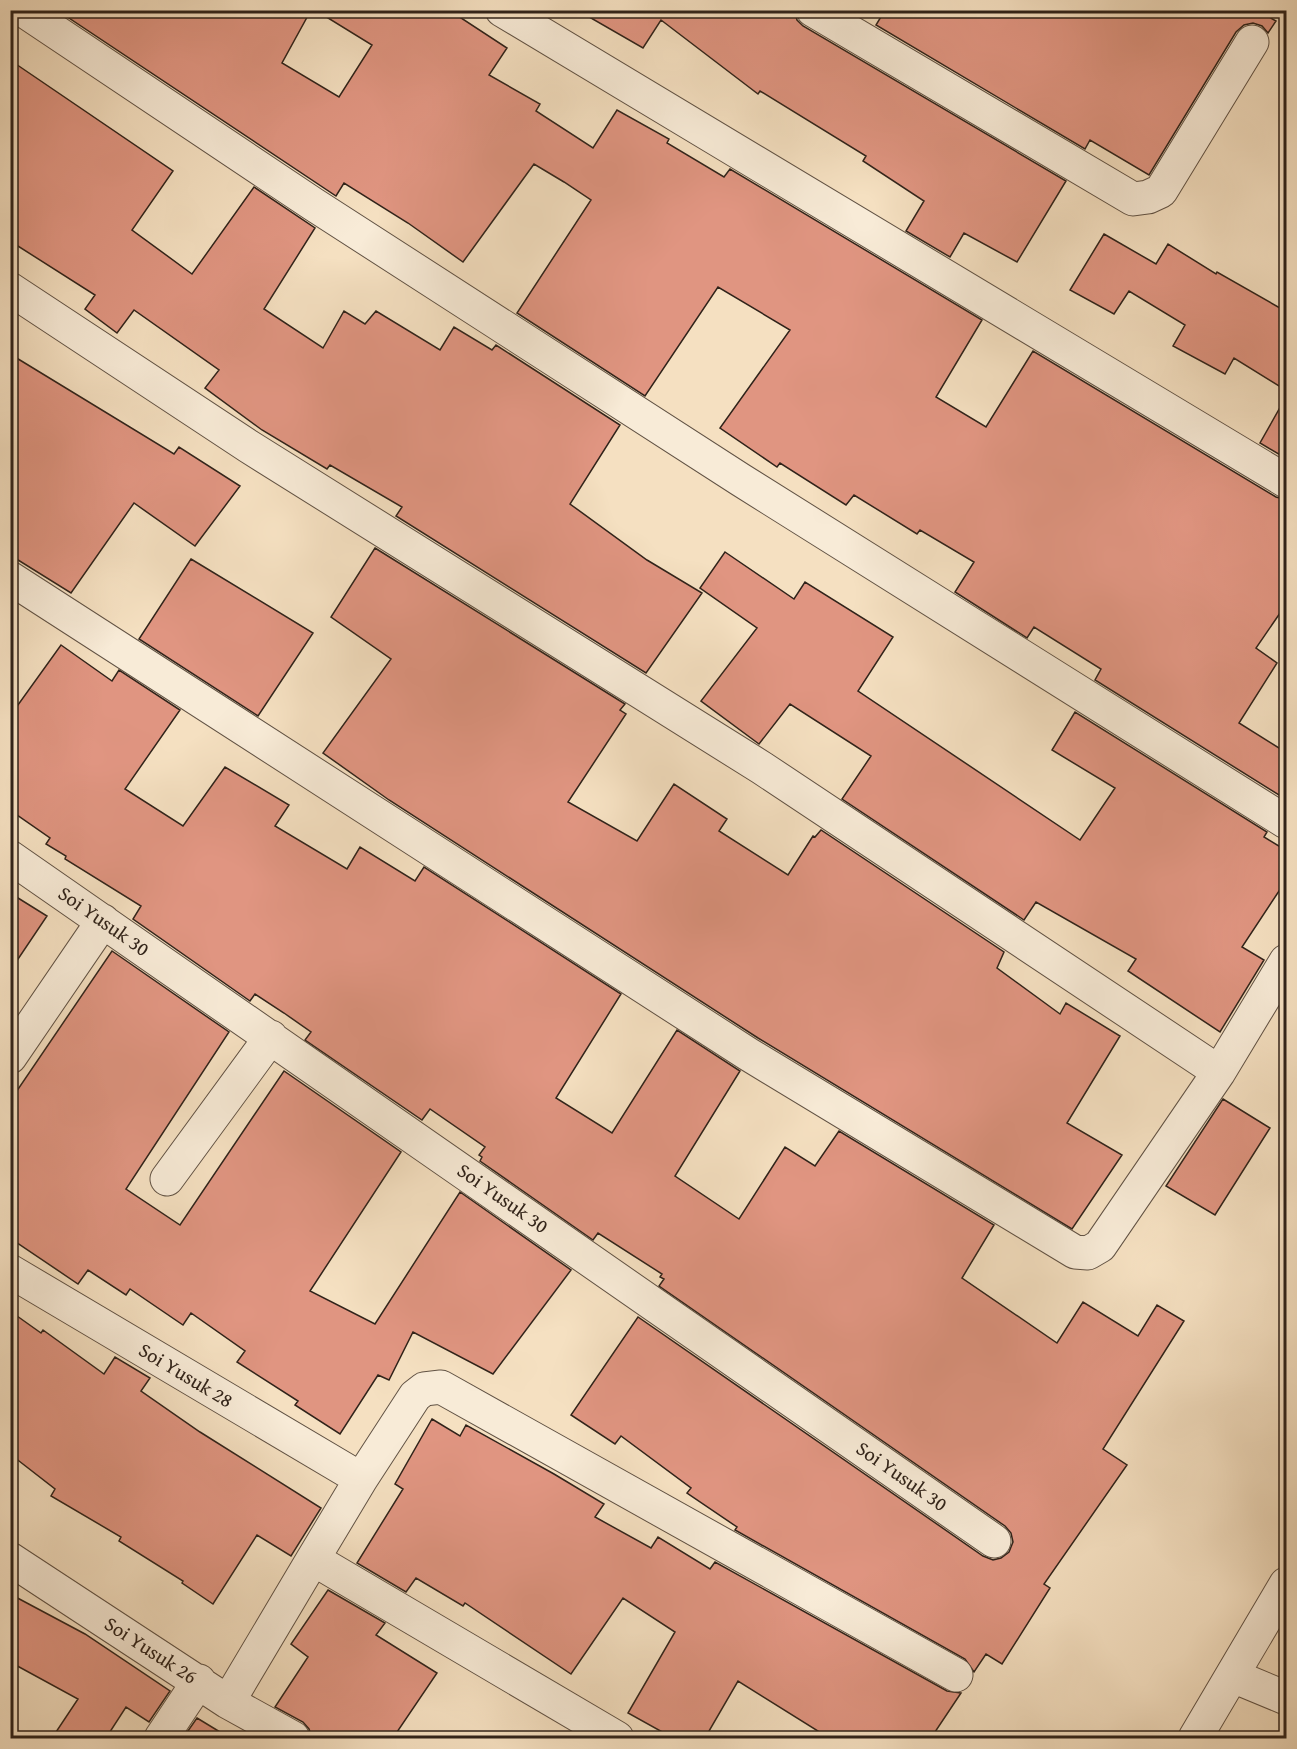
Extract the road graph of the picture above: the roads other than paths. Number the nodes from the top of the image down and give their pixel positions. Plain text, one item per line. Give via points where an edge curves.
1 (23, 10) edge
2 (502, 10) edge
3 (813, 10) edge
4 (1252, 42) dead end
5 (10, 289) edge
6 (1287, 481) edge
7 (10, 578) edge
8 (1287, 822) edge
9 (10, 857) edge
10 (103, 921) junction
11 (1287, 961) edge
12 (271, 1037) junction
13 (10, 1057) edge
14 (1219, 1072) junction
15 (167, 1179) dead end
16 (10, 1271) edge
17 (361, 1479) junction
18 (994, 1541) dead end
19 (10, 1559) edge
20 (313, 1559) junction
21 (1287, 1584) edge
22 (956, 1675) dead end
23 (1233, 1676) junction
24 (198, 1681) junction
25 (1287, 1698) edge
26 (228, 1702) junction
27 (161, 1738) edge
28 (293, 1738) edge
29 (617, 1738) edge
30 (1195, 1738) edge

1 - 8 street via 313,204 731,474
2 - 6 street
3 - 4 street via 1133,199 1161,191
5 - 14 street via 248,446 762,768
7 - 14 street via 748,1054 1075,1252 1088,1253 1100,1246
9 - 10 street, Soi Yusuk 30
10 - 12 street, Soi Yusuk 30
10 - 13 street
11 - 14 street
12 - 15 street
12 - 18 street, Soi Yusuk 30
16 - 17 street, Soi Yusuk 28
17 - 20 street
17 - 22 street via 415,1396 424,1389 441,1387
19 - 24 street, Soi Yusuk 26
20 - 26 street
20 - 29 street
21 - 23 street
23 - 25 street
23 - 30 street
24 - 26 street, Soi Yusuk 26
24 - 27 street
26 - 28 street, Soi Yusuk 26

